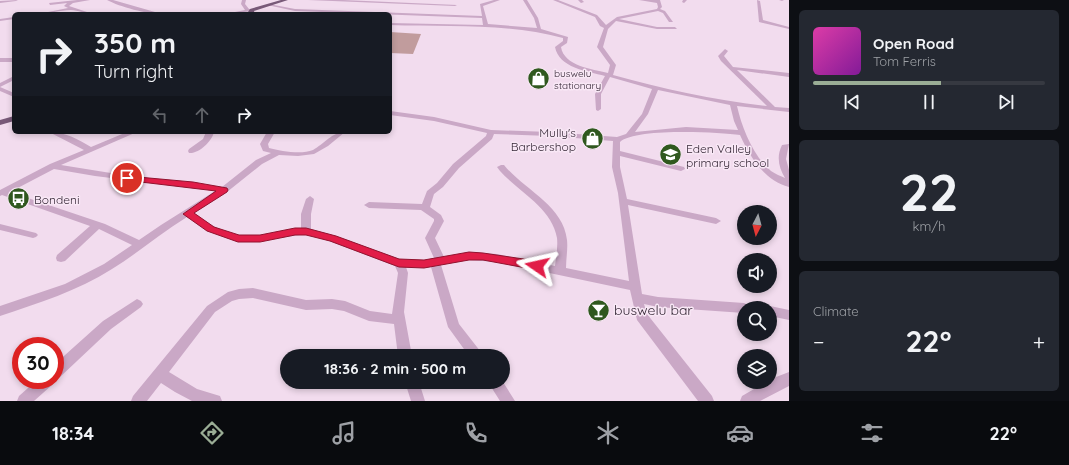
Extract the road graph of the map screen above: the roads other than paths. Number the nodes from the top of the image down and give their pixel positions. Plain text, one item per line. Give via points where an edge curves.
1 (16, 0) edge
2 (88, 0) edge
3 (109, 0) edge
4 (124, 0) edge
5 (244, 0) edge
6 (286, 0) edge
7 (310, 0) edge
8 (498, 0) edge
9 (525, 0) edge
10 (555, 0) edge
11 (641, 0) edge
12 (658, 1) edge
13 (758, 1) dead end
14 (0, 2) edge
15 (72, 2) junction
16 (117, 2) junction
17 (376, 2) junction
18 (403, 2) edge
19 (455, 2) edge
20 (481, 2) edge
21 (50, 4) dead end
22 (269, 5) junction
23 (71, 9) junction
24 (143, 10) junction
25 (658, 10) junction
26 (52, 12) edge
27 (83, 12) edge
28 (138, 12) edge
29 (152, 12) edge
30 (251, 12) edge
31 (317, 12) edge
32 (372, 12) edge
33 (392, 14) edge
34 (423, 15) junction
35 (454, 15) junction
36 (484, 17) junction
37 (12, 18) edge
38 (0, 20) edge
39 (615, 20) junction
40 (671, 21) dead end
41 (392, 24) edge
42 (414, 25) junction
43 (486, 25) junction
44 (607, 27) junction
45 (675, 28) dead end
46 (789, 28) edge
47 (539, 30) junction
48 (725, 51) dead end
49 (12, 57) edge
50 (2, 60) edge
51 (731, 68) junction
52 (609, 75) junction
53 (789, 75) edge
54 (12, 79) edge
55 (0, 85) edge
56 (656, 88) junction
57 (0, 89) edge
58 (12, 94) edge
59 (733, 104) junction
60 (773, 108) junction
61 (598, 109) dead end
62 (789, 110) edge
63 (392, 113) edge
64 (12, 119) edge
65 (0, 123) edge
66 (491, 132) junction
67 (744, 132) junction
68 (59, 134) edge
69 (127, 134) edge
70 (210, 134) edge
71 (270, 134) edge
72 (338, 134) edge
73 (629, 135) junction
74 (618, 139) junction
75 (789, 146) edge
76 (90, 150) junction
77 (192, 151) dead end
78 (278, 152) junction
79 (617, 152) junction
80 (53, 166) junction
81 (501, 167) dead end
82 (681, 169) dead end
83 (778, 178) junction
84 (789, 179) edge
85 (789, 184) edge
86 (224, 190) junction
87 (1, 192) edge
88 (310, 199) dead end
89 (623, 201) junction
90 (369, 204) dead end
91 (425, 208) junction
92 (188, 214) junction
93 (716, 221) dead end
94 (97, 225) junction
95 (0, 227) edge
96 (306, 231) junction
97 (33, 235) dead end
98 (140, 244) junction
99 (61, 258) dead end
100 (437, 261) junction
101 (401, 268) junction
102 (560, 270) junction
103 (636, 293) junction
104 (137, 304) dead end
105 (737, 308) edge
106 (0, 311) edge
107 (777, 312) edge
108 (789, 315) edge
109 (399, 320) junction
110 (404, 349) edge
111 (471, 349) edge
112 (64, 365) edge
113 (160, 374) junction
114 (789, 379) edge
115 (37, 389) edge
116 (414, 389) edge
117 (500, 389) edge
118 (24, 401) edge
119 (138, 401) edge
120 (215, 401) edge
121 (418, 401) edge
122 (508, 401) edge
123 (707, 401) edge
124 (747, 401) edge

1 - 14 street
2 - 15 street
3 - 16 street
4 - 16 street
5 - 30 street via 244,7
6 - 22 main road
7 - 17 street
8 - 20 street
9 - 47 street via 537,17
10 - 44 street via 596,16 602,25
11 - 12 street
12 - 25 street
13 - 46 street via 761,21
15 - 21 street
15 - 23 street via 66,6
16 - 24 street
17 - 18 street
17 - 32 street
18 - 19 street
19 - 35 street
20 - 36 street
22 - 30 main road
22 - 31 street via 289,10
23 - 26 street
23 - 27 street
24 - 28 street
24 - 29 street
25 - 39 street
25 - 40 street via 664,12
33 - 34 street
34 - 35 street
34 - 42 street
35 - 36 street
36 - 43 street
37 - 38 street
39 - 44 street
39 - 45 street via 657,28
41 - 42 street
42 - 43 street
43 - 47 street
44 - 52 street via 600,47 613,65
47 - 52 street via 566,36 565,42 558,49 560,56 568,63
48 - 51 street via 721,56
49 - 50 street
51 - 53 street
51 - 60 street
52 - 56 street
52 - 61 street via 598,93
54 - 55 street
56 - 59 street
56 - 73 street via 645,114
57 - 58 street
59 - 60 street
59 - 67 street via 737,121
60 - 62 street
63 - 66 street via 430,118
64 - 65 main road
66 - 74 street
66 - 91 street via 487,139 430,193
67 - 73 street via 683,128
67 - 83 street via 748,145 759,163
68 - 76 street
69 - 76 street
70 - 77 street
71 - 78 street via 264,147
72 - 78 street via 312,153
73 - 74 street
74 - 79 street
75 - 84 street via 785,147 782,160
76 - 80 street
78 - 86 street via 259,162
79 - 82 street
79 - 89 street via 616,166
80 - 86 street
80 - 87 street
81 - 102 street via 558,224 562,239
83 - 84 street
83 - 85 street
86 - 92 street
87 - 94 street
88 - 96 street via 306,214
89 - 93 street
89 - 103 street
90 - 91 street
91 - 100 street via 439,221 430,238
92 - 96 street via 211,229 238,239 256,239
92 - 98 street
94 - 98 street
94 - 99 street
95 - 97 street
96 - 101 street via 332,238
98 - 106 street via 115,263 90,277 42,298
100 - 101 street
100 - 102 street via 483,256
100 - 111 street via 451,320
101 - 109 street
102 - 103 street
103 - 105 street via 658,302
103 - 123 street via 644,322
104 - 112 street via 107,325
107 - 108 street
109 - 110 street
109 - 113 street via 369,316 345,306 306,304 253,293 239,294 228,297 211,309
113 - 119 street
113 - 120 street via 184,392
114 - 124 street
115 - 118 street
116 - 121 street
117 - 122 street

